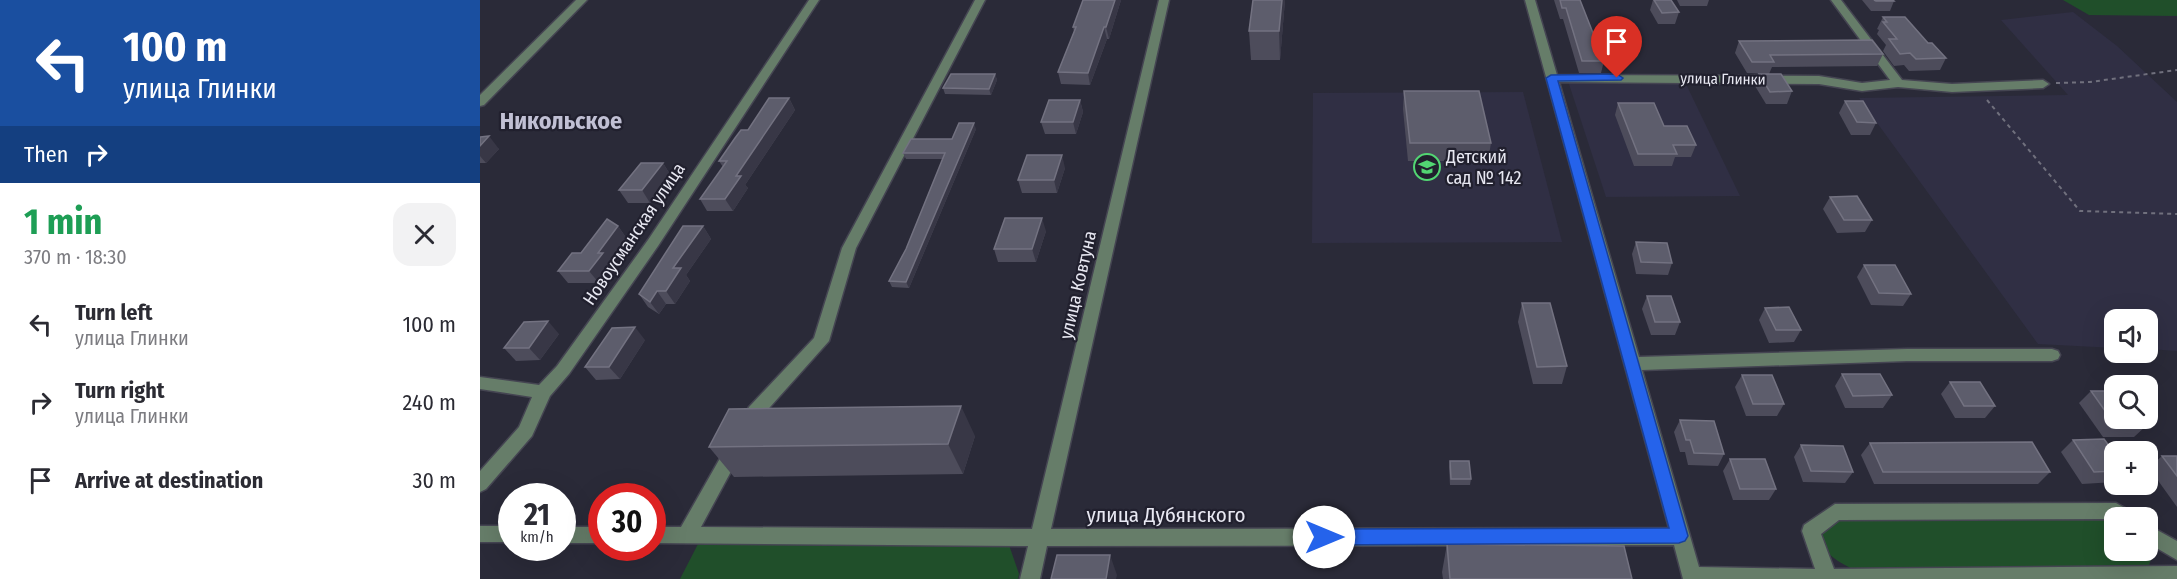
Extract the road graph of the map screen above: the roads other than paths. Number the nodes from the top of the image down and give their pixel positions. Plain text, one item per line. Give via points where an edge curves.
1 (582, 0) edge
2 (814, 0) edge
3 (980, 0) edge
4 (1164, 0) edge
5 (1530, 0) edge
6 (1836, 0) edge
7 (1551, 78) junction
8 (1898, 83) junction
9 (2043, 84) road end
10 (480, 102) edge
11 (2052, 355) dead end
12 (1631, 364) junction
13 (480, 383) edge
14 (543, 392) junction
15 (480, 484) edge
16 (2104, 511) edge
17 (480, 534) edge
18 (498, 534) edge
19 (666, 536) edge
20 (686, 536) junction
21 (1679, 536) junction
22 (1039, 538) junction
23 (2158, 539) edge
24 (2177, 551) edge
25 (2177, 575) edge
26 (1693, 577) edge
27 (1828, 578) junction
28 (1030, 579) edge

1 - 10 street
2 - 14 street, Новоусманская улица via 653,243 563,370
3 - 20 street via 849,248 821,341 755,412
4 - 22 street, улица Ковтуна
5 - 7 street
6 - 8 street
7 - 8 street, улица Глинки via 1819,80 1862,87
7 - 12 street
8 - 9 street, улица Глинки via 1977,88
11 - 12 street via 1907,355
12 - 21 street
13 - 14 street
14 - 15 street, Новоусманская улица via 526,430
16 - 27 street via 1835,512 1811,531
17 - 18 street
19 - 20 street, улица Дубянского
20 - 22 street, улица Дубянского
21 - 22 street, улица Дубянского
21 - 26 street
22 - 28 street, улица Ковтуна
23 - 24 street
25 - 27 street
26 - 27 street

